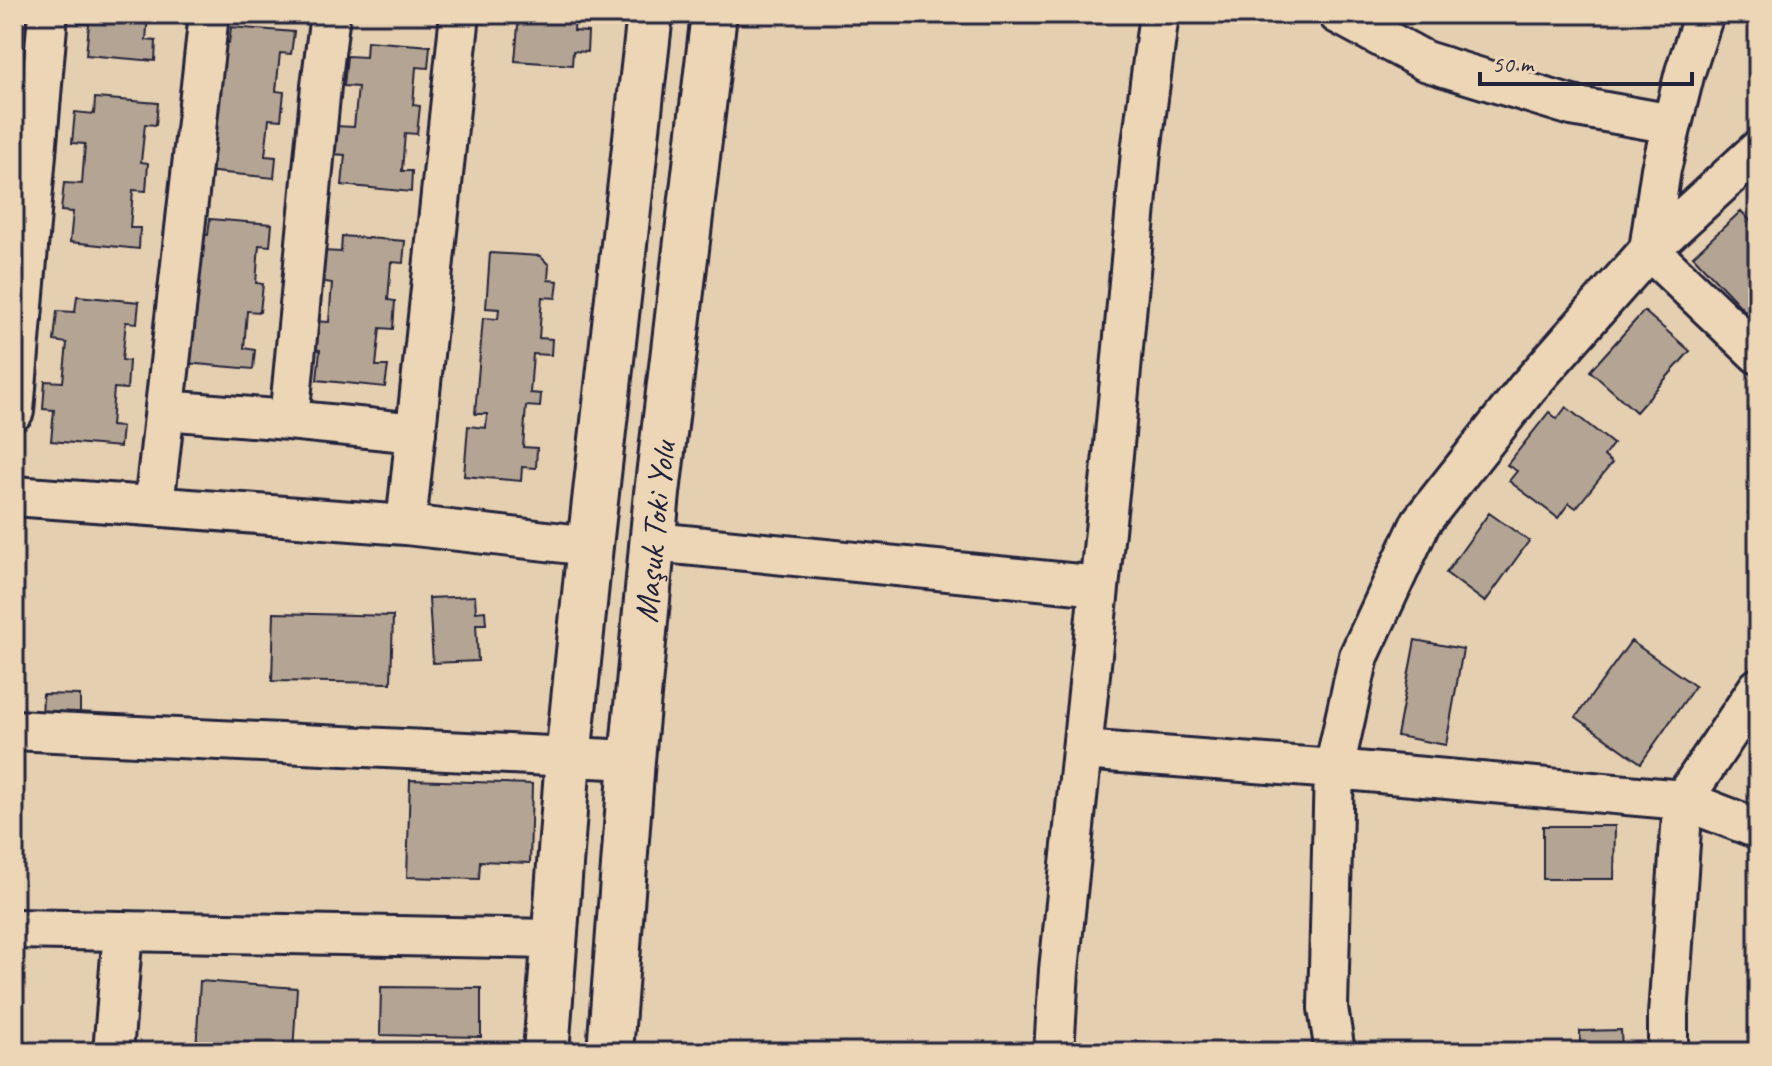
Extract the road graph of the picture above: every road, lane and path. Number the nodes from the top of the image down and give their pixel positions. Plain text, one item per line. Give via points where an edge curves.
1 (48, 14) edge
2 (209, 14) edge
3 (330, 14) edge
4 (460, 14) edge
5 (650, 14) edge
6 (714, 14) edge
7 (1159, 14) edge
8 (1338, 14) edge
9 (1704, 14) edge
10 (1672, 124) junction
11 (1758, 150) edge
12 (1649, 250) junction
13 (1758, 354) edge
14 (165, 410) junction
15 (14, 411) edge
16 (289, 420) junction
17 (416, 433) junction
18 (14, 496) edge
19 (154, 506) junction
20 (406, 525) junction
21 (654, 542) junction
22 (590, 546) junction
23 (1099, 586) junction
24 (1758, 688) edge
25 (14, 730) edge
26 (1082, 750) junction
27 (568, 758) junction
28 (632, 760) junction
29 (1334, 769) junction
30 (1683, 800) junction
31 (1758, 829) edge
32 (14, 929) edge
33 (123, 931) junction
34 (553, 939) junction
35 (113, 1052) edge
36 (546, 1052) edge
37 (610, 1052) edge
38 (1054, 1052) edge
39 (1335, 1052) edge
40 (1668, 1052) edge

1 - 15 street
2 - 14 street
3 - 16 street
4 - 17 street
5 - 22 main road
6 - 21 main road, Maşuk Toki Yolu
7 - 23 street
8 - 10 street via 1425,61 1572,106
9 - 10 street
10 - 12 street
11 - 12 street
12 - 13 street
12 - 29 street via 1528,387 1421,522 1359,656
14 - 16 street
14 - 19 street
16 - 17 street
17 - 20 street
18 - 19 street
19 - 20 street
20 - 22 street
21 - 23 street
21 - 28 main road, Maşuk Toki Yolu
22 - 27 main road
23 - 26 street
24 - 30 street
25 - 27 street
26 - 29 street
26 - 38 street
27 - 28 street
27 - 34 main road
28 - 37 main road, Maşuk Toki Yolu
29 - 30 street
29 - 39 street via 1328,1008
30 - 31 street
30 - 40 street
32 - 33 street
33 - 34 street
33 - 35 street
34 - 36 main road

